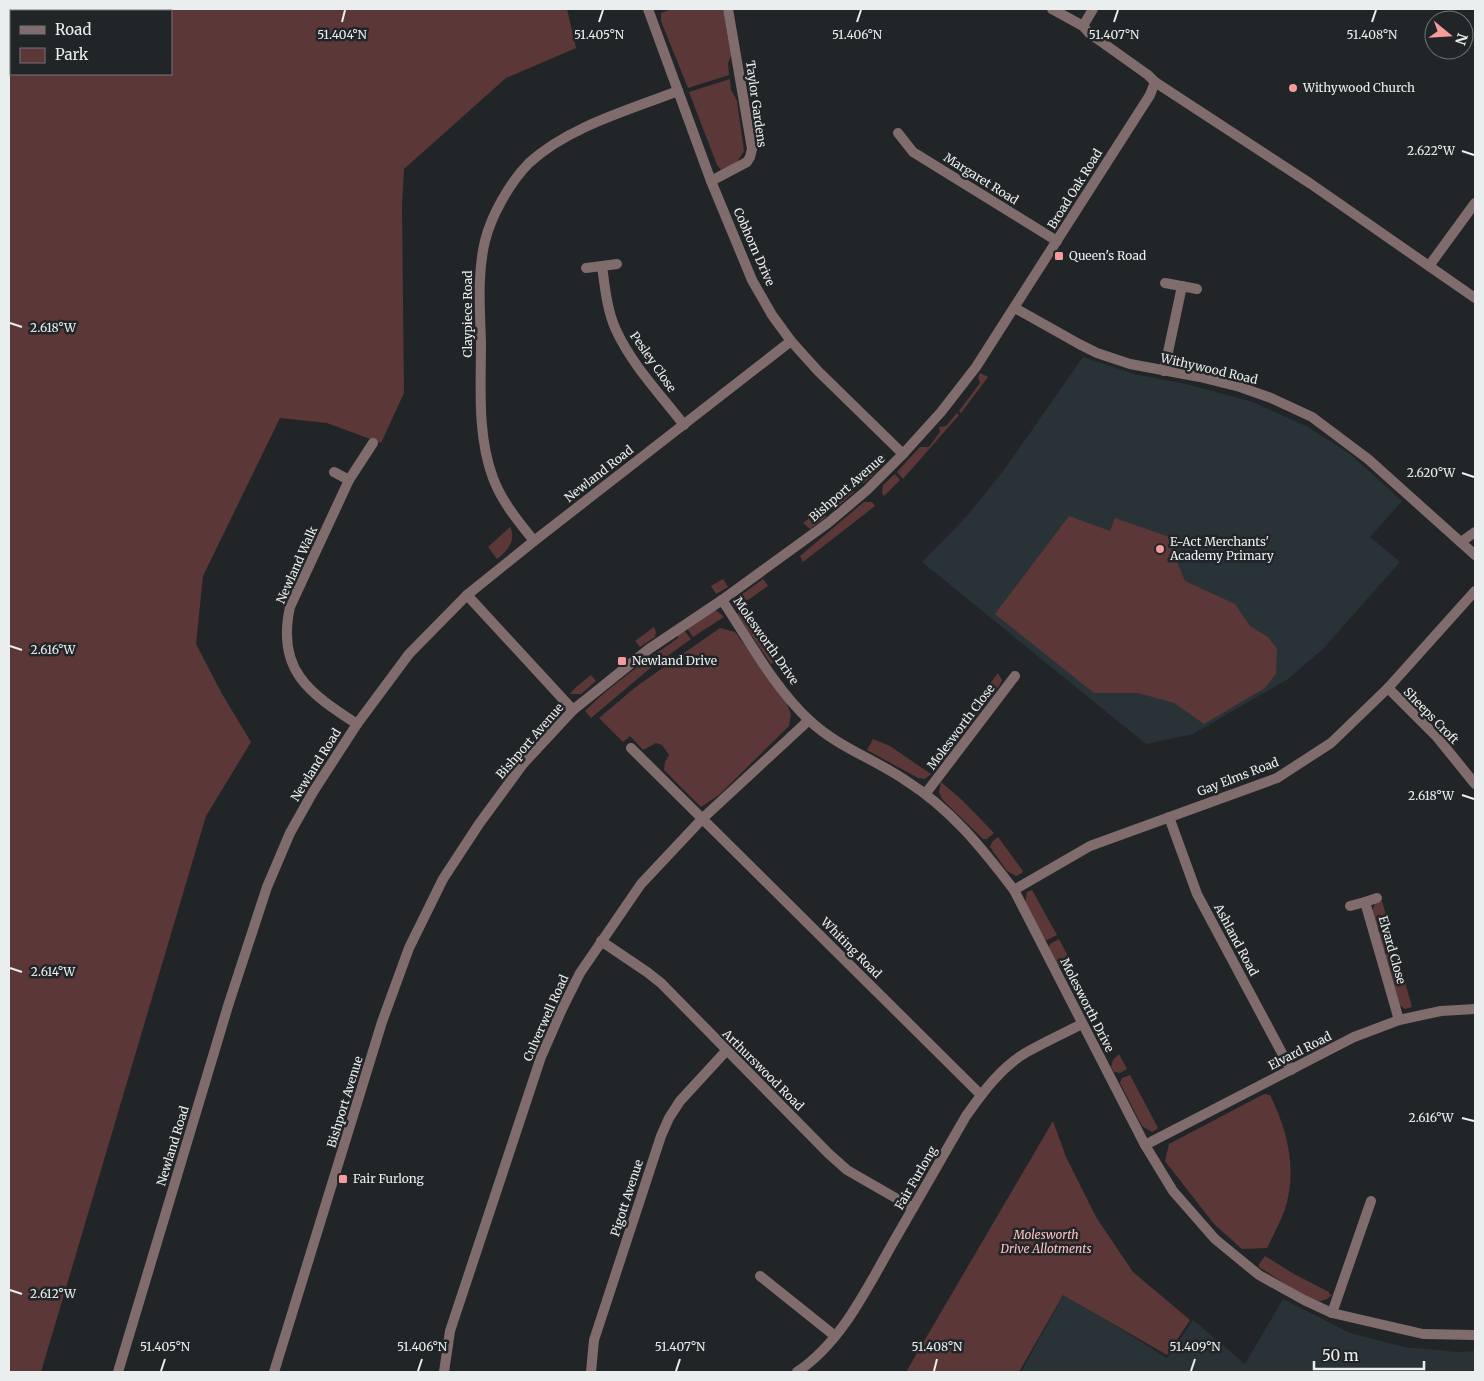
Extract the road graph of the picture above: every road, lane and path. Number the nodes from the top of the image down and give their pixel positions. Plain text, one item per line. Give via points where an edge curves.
1 (728, 9) edge
2 (1052, 9) edge
3 (1092, 9) edge
4 (651, 10) edge
5 (1082, 26) junction
6 (1155, 82) junction
7 (678, 91) junction
8 (898, 133) dead end
9 (712, 180) junction
10 (1475, 203) edge
11 (1057, 241) junction
12 (617, 264) dead end
13 (602, 266) junction
14 (1429, 266) junction
15 (586, 268) dead end
16 (1165, 283) dead end
17 (1182, 286) junction
18 (1198, 289) dead end
19 (1475, 298) edge
20 (1015, 308) junction
21 (791, 341) junction
22 (1164, 371) junction
23 (684, 425) junction
24 (373, 443) dead end
25 (903, 454) junction
26 (334, 472) dead end
27 (349, 480) junction
28 (1475, 532) edge
29 (534, 541) junction
30 (1461, 542) junction
31 (1475, 556) edge
32 (1475, 590) edge
33 (467, 595) junction
34 (722, 600) junction
35 (1015, 676) dead end
36 (1388, 688) junction
37 (573, 710) junction
38 (809, 720) junction
39 (358, 724) junction
40 (631, 748) dead end
41 (1475, 784) edge
42 (926, 794) junction
43 (1169, 817) junction
44 (703, 818) junction
45 (1014, 890) junction
46 (1377, 898) dead end
47 (1365, 902) junction
48 (1350, 906) dead end
49 (601, 941) junction
50 (1475, 1009) edge
51 (1399, 1020) junction
52 (1082, 1024) junction
53 (726, 1051) junction
54 (1291, 1070) junction
55 (981, 1095) junction
56 (1146, 1146) junction
57 (1372, 1201) dead end
58 (912, 1208) junction
59 (760, 1276) dead end
60 (1332, 1313) junction
61 (835, 1336) junction
62 (1475, 1336) edge
63 (118, 1372) edge
64 (274, 1372) edge
65 (444, 1372) edge
66 (591, 1372) edge
67 (797, 1372) edge

1 - 9 street, Taylor Gardens via 752,149 746,162
2 - 5 street
3 - 5 street
4 - 7 street, Cobhorn Drive
5 - 6 street
6 - 11 street, Broad Oak Road via 1150,95
6 - 14 street
7 - 9 street, Cobhorn Drive
7 - 29 street, Claypiece Road via 573,133 548,148 528,164 510,186 485,240 480,272 484,448 493,478 508,508
8 - 11 street, Margaret Road via 913,152
9 - 21 street, Cobhorn Drive via 752,280
10 - 14 street
11 - 20 street, Broad Oak Road
12 - 13 street
13 - 15 street
13 - 23 street, Pesley Close via 607,301 616,330 630,355
14 - 19 street
16 - 17 street
17 - 18 street
17 - 22 street
20 - 22 street, Withywood Road via 1097,352 1130,364
20 - 25 street, Bishport Avenue via 976,367
21 - 23 street, Newland Road
21 - 25 street, Cobhorn Drive
22 - 30 street, Withywood Road via 1240,387 1312,417 1368,459
23 - 29 street, Newland Road
24 - 27 street, Newland Walk
25 - 34 street, Bishport Avenue via 828,524
26 - 27 street
27 - 39 street, Newland Walk via 290,607 286,625 288,652 298,676 316,696
28 - 30 street
29 - 33 street, Newland Road
30 - 31 street, Withywood Road
32 - 36 street, Gay Elms Road
33 - 37 street
33 - 39 street, Newland Road via 409,654
34 - 37 street, Bishport Avenue via 649,649
34 - 38 street, Molesworth Drive via 775,681
35 - 42 street, Molesworth Close
36 - 41 street, Sheeps Croft via 1437,737
36 - 43 street, Gay Elms Road via 1338,738 1277,778
37 - 64 street, Bishport Avenue via 523,764 479,824 444,879 409,948 382,1022
38 - 42 street, Molesworth Drive via 842,744
38 - 44 street, Culverwell Road
39 - 63 street, Newland Road via 290,833 267,887
40 - 44 street, Whiting Road
42 - 45 street, Molesworth Drive via 957,820
43 - 45 street, Gay Elms Road via 1090,846
43 - 54 street, Ashland Road via 1197,894
44 - 49 street, Culverwell Road via 641,884
44 - 55 street, Whiting Road
45 - 52 street, Molesworth Drive
46 - 47 street
47 - 48 street
47 - 51 street, Elvard Close
49 - 53 street, Arthurswood Road via 661,983
49 - 65 street, Culverwell Road via 576,980 541,1057 450,1331
50 - 51 street, Elvard Road via 1441,1011
51 - 54 street, Elvard Road via 1354,1037
52 - 55 street, Fair Furlong via 1026,1053 1003,1070
52 - 56 street, Molesworth Drive
53 - 58 street, Arthurswood Road via 828,1154
53 - 66 street, Pigott Avenue via 680,1101 661,1136 594,1340
54 - 56 street, Elvard Road
55 - 58 street, Fair Furlong
56 - 60 street, Molesworth Drive via 1173,1191 1215,1239 1259,1275
57 - 60 street
58 - 61 street, Fair Furlong via 858,1304
59 - 61 street
60 - 62 street, Molesworth Drive via 1423,1334
61 - 67 street, Fair Furlong via 813,1362

